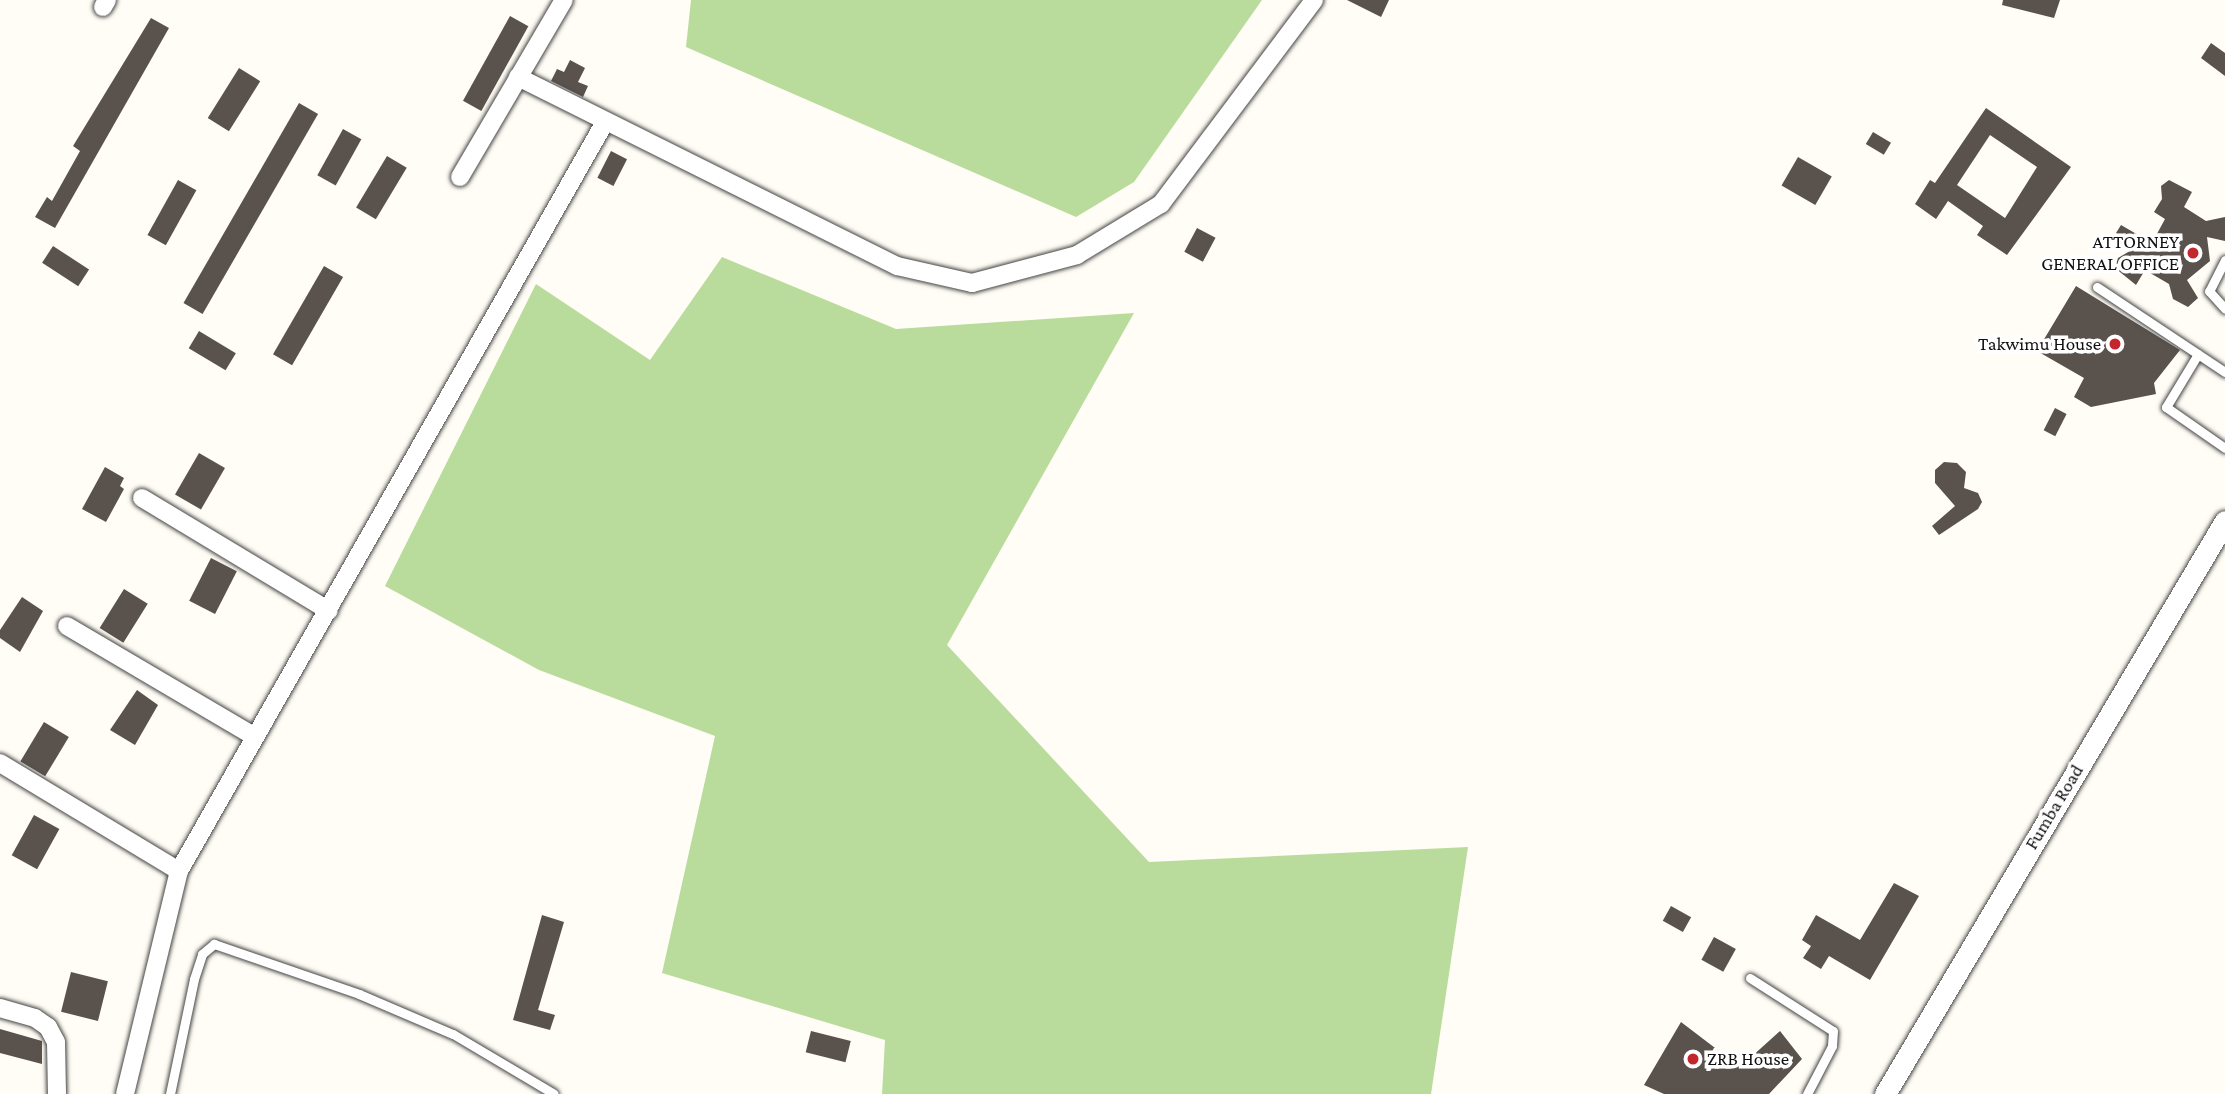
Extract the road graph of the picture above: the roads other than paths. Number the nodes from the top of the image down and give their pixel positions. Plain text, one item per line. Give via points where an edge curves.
1 (564, 0) edge
2 (1314, 0) edge
3 (519, 77) junction
4 (605, 122) junction
5 (460, 177) dead end
6 (2225, 260) edge
7 (2097, 287) dead end
8 (2225, 309) edge
9 (2198, 354) junction
10 (2225, 372) edge
11 (2225, 448) edge
12 (142, 498) dead end
13 (2225, 521) edge
14 (328, 611) junction
15 (67, 626) dead end
16 (253, 735) junction
17 (0, 763) edge
18 (179, 870) junction
19 (1750, 978) dead end
20 (0, 1008) edge
21 (57, 1094) edge
22 (125, 1094) edge
23 (170, 1094) edge
24 (554, 1094) edge
25 (1807, 1094) edge
26 (1885, 1094) edge

1 - 3 street
2 - 4 street via 1161,204 1077,255 972,284 897,267
3 - 4 street
3 - 5 street
4 - 14 street
6 - 8 lane via 2209,291
7 - 9 lane
9 - 10 lane
9 - 11 lane via 2166,407
12 - 14 street
13 - 26 street, Fumba Road
14 - 16 street
15 - 16 street
16 - 18 street
17 - 18 street
18 - 22 street
19 - 25 lane via 1833,1031 1832,1046
20 - 21 street via 35,1018 48,1027 58,1064
23 - 24 lane via 194,979 202,954 214,944 359,994 453,1034

